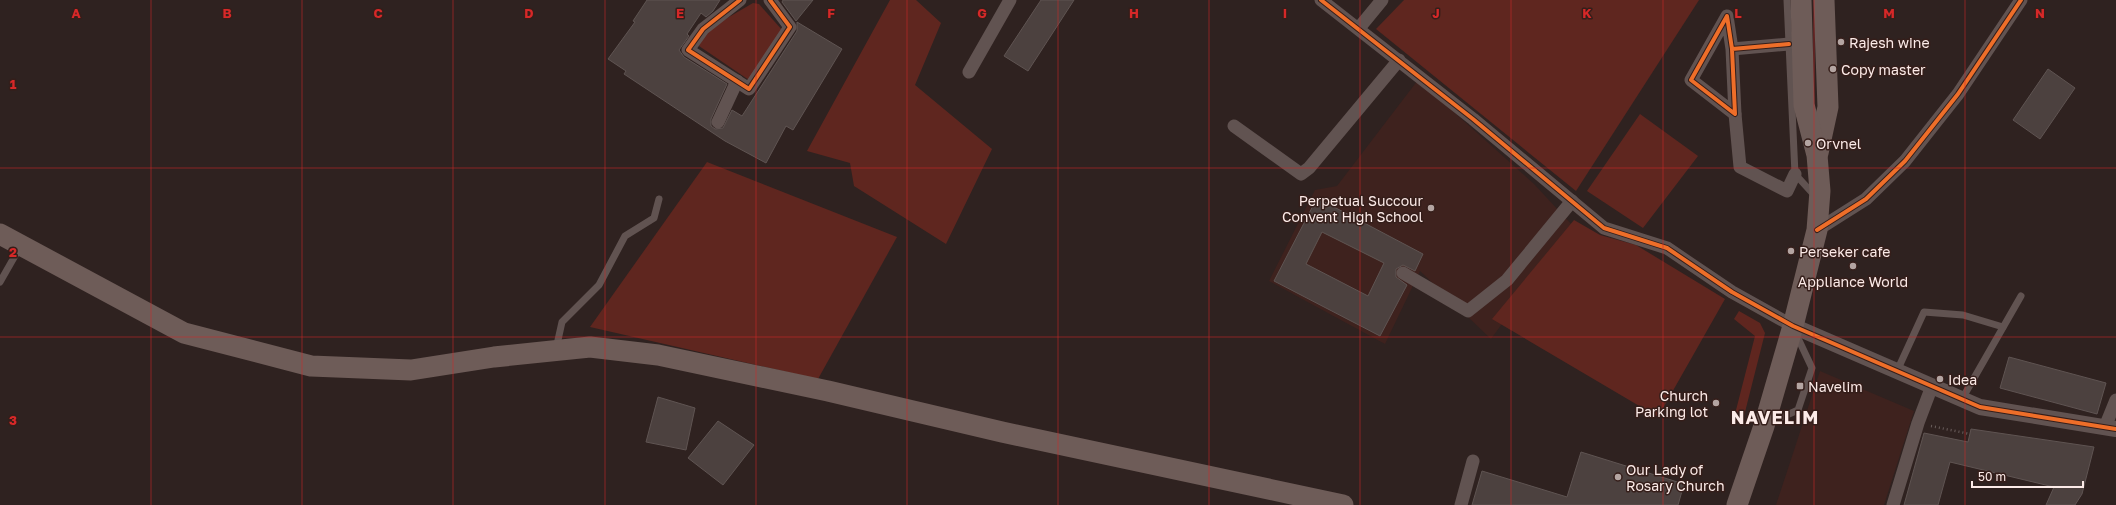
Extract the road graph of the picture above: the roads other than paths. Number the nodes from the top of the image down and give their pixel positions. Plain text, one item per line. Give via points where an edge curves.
1 (740, 0) edge
2 (770, 0) edge
3 (1010, 0) edge
4 (1321, 0) edge
5 (1382, 0) edge
6 (1787, 0) edge
7 (1801, 0) edge
8 (1824, 0) edge
9 (2021, 0) edge
10 (1359, 28) junction
11 (1789, 44) junction
12 (1732, 49) junction
13 (1399, 60) junction
14 (969, 72) dead end
15 (737, 81) junction
16 (1735, 114) junction
17 (718, 122) dead end
18 (1234, 126) dead end
19 (1817, 155) junction
20 (1795, 174) junction
21 (659, 199) dead end
22 (1819, 200) junction
23 (1572, 201) junction
24 (1817, 230) junction
25 (0, 234) edge
26 (21, 246) junction
27 (1403, 273) dead end
28 (0, 282) edge
29 (2021, 296) dead end
30 (1793, 326) junction
31 (2003, 327) junction
32 (555, 351) junction
33 (1896, 371) junction
34 (1932, 386) junction
35 (1962, 399) junction
36 (2116, 400) edge
37 (1764, 426) junction
38 (2113, 429) edge
39 (1473, 461) dead end
40 (1344, 505) edge
41 (1461, 505) edge
42 (1737, 505) edge
43 (1893, 505) edge

1 - 15 street via 703,29 688,50
2 - 15 street via 790,27 749,89
3 - 14 street
4 - 10 street
5 - 10 street
6 - 11 lane
7 - 19 main road via 1804,105
8 - 19 main road via 1828,106
9 - 24 street via 1958,94 1905,161 1866,199
10 - 13 street
11 - 12 street
11 - 20 lane
12 - 16 street
12 - 16 street via 1727,16 1691,80
13 - 18 street via 1309,168 1301,174
13 - 23 street
15 - 17 street
16 - 20 street via 1740,167 1787,191
19 - 22 main road
20 - 22 lane
21 - 32 lane via 654,218 625,236 599,285 562,322
22 - 24 main road
23 - 27 street via 1507,280 1468,311
23 - 30 street via 1604,228 1667,248 1732,292
24 - 30 main road
25 - 26 main road
26 - 28 lane
26 - 32 main road via 184,333 311,366 411,370 494,357
29 - 31 lane
30 - 33 street
30 - 37 main road
30 - 37 lane via 1812,368 1798,410
31 - 33 lane via 1963,315 1924,312
31 - 35 lane
32 - 40 main road via 590,347 658,355 828,390 1002,432
33 - 34 street
34 - 35 street
34 - 43 street
35 - 38 street via 1980,407
36 - 38 street
37 - 42 main road
39 - 41 street

